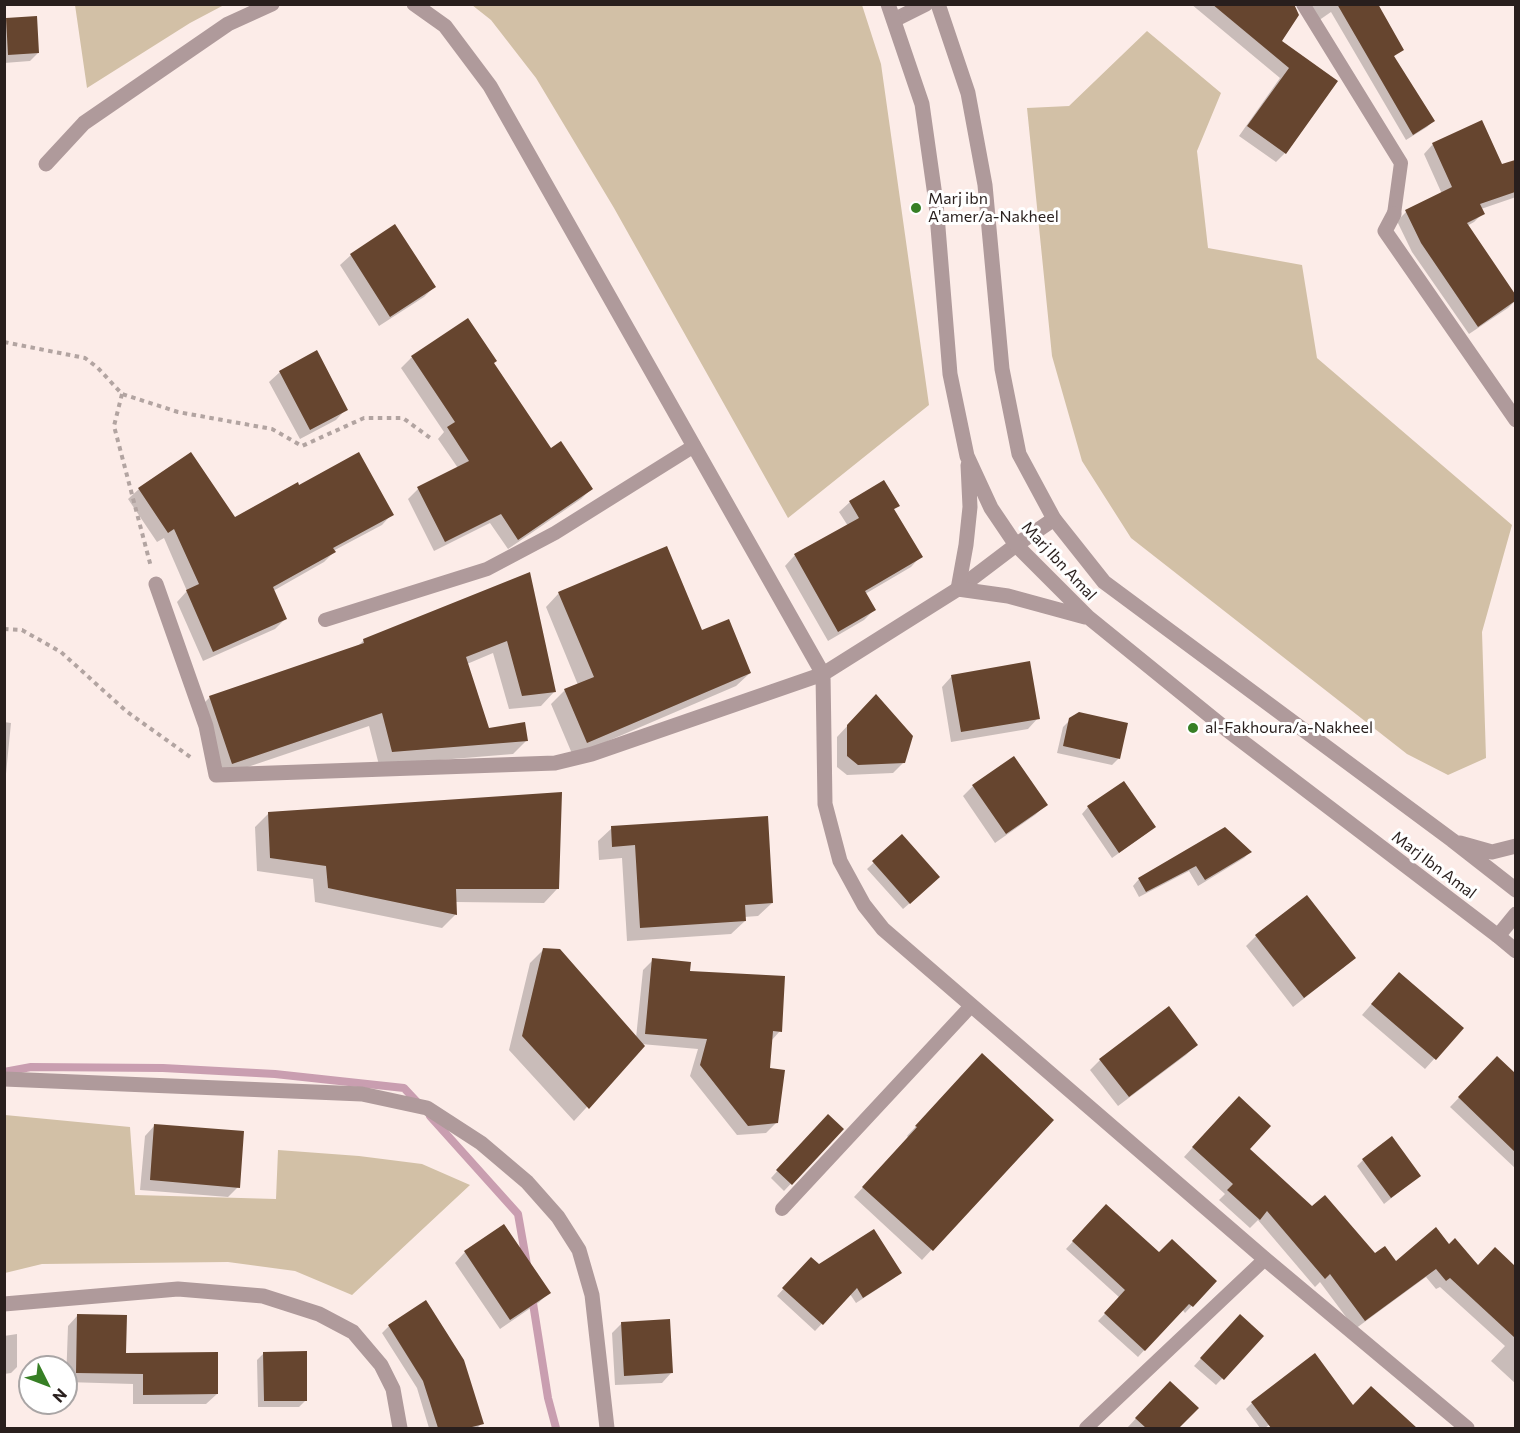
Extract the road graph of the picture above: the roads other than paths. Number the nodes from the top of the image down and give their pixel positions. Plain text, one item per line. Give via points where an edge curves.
1 (272, 4) edge
2 (414, 4) edge
3 (888, 4) edge
4 (926, 4) edge
5 (938, 4) edge
6 (1303, 4) edge
7 (894, 20) junction
8 (46, 164) dead end
9 (1394, 214) joint
10 (1515, 420) edge
11 (694, 446) junction
12 (967, 456) junction
13 (1054, 519) junction
14 (1016, 545) junction
15 (156, 584) road end
16 (958, 589) junction
17 (1088, 617) junction
18 (325, 620) dead end
19 (823, 674) junction
20 (1452, 840) junction
21 (1515, 846) edge
22 (1515, 890) edge
23 (1515, 914) edge
24 (1498, 936) junction
25 (1515, 951) edge
26 (971, 1006) junction
27 (4, 1079) edge
28 (782, 1209) dead end
29 (1265, 1259) junction
30 (4, 1304) edge
31 (400, 1428) edge
32 (607, 1428) edge
33 (1086, 1428) edge
34 (1467, 1428) edge

1 - 8 street via 228,24 84,123
2 - 11 street via 445,26 490,86
3 - 7 street, Marj Ibn Amal
4 - 7 street
5 - 13 street, Marj Ibn Amal via 968,93 985,185 1002,369 1019,454
6 - 9 lane via 1401,163
7 - 12 street, Marj Ibn Amal via 922,104 936,204 950,374
9 - 10 street via 1385,231
11 - 18 lane via 555,533 487,569
11 - 19 street
12 - 14 street, Marj Ibn Amal via 991,508
12 - 16 street via 970,507
13 - 14 street
13 - 20 street, Marj Ibn Amal via 1104,582
14 - 16 street
14 - 17 street, Marj Ibn Amal
15 - 19 street via 206,726 216,775 555,763 592,754
16 - 17 street via 1008,596
16 - 19 street
17 - 24 street, Marj Ibn Amal via 1226,729
19 - 26 street via 825,804 840,861 864,905 883,929
20 - 21 street via 1492,852
20 - 22 street, Marj Ibn Amal
23 - 24 street
24 - 25 street, Marj Ibn Amal
26 - 28 lane
26 - 29 street
27 - 32 street via 362,1094 427,1108 481,1143 527,1182 558,1217 579,1250 592,1295
29 - 33 lane
29 - 34 street
30 - 31 street via 178,1289 263,1296 319,1314 353,1332 381,1365 393,1389

